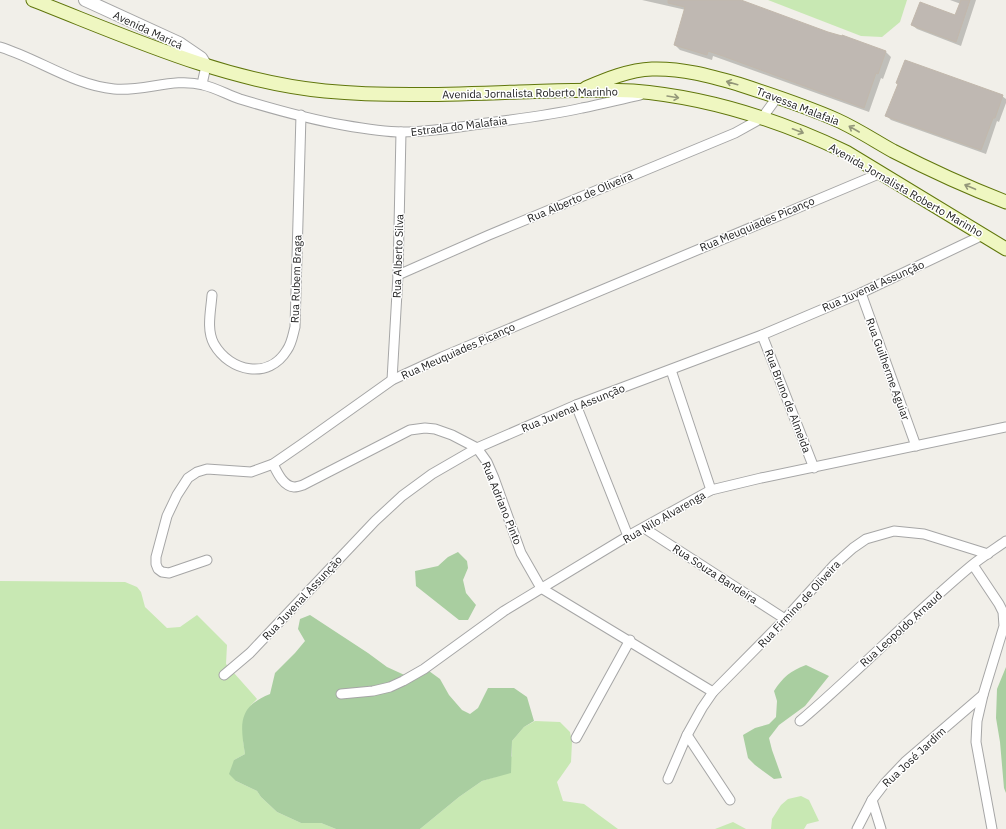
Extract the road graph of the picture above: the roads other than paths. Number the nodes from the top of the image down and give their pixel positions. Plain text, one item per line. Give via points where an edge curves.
1 (33, 0) edge
2 (85, 0) edge
3 (0, 47) edge
4 (206, 66) junction
5 (202, 84) junction
6 (579, 90) junction
7 (649, 93) junction
8 (778, 96) junction
9 (301, 115) junction
10 (762, 118) junction
11 (401, 132) junction
12 (881, 172) junction
13 (1006, 202) edge
14 (983, 235) junction
15 (1006, 249) edge
16 (398, 275) junction
17 (861, 293) junction
18 (212, 295) dead end
19 (762, 335) junction
20 (671, 370) junction
21 (392, 380) junction
22 (576, 405) junction
23 (1006, 427) edge
24 (916, 446) junction
25 (477, 448) junction
26 (273, 464) junction
27 (814, 468) junction
28 (711, 490) junction
29 (644, 528) junction
30 (628, 536) junction
31 (1006, 541) edge
32 (988, 554) junction
33 (207, 560) dead end
34 (972, 565) junction
35 (541, 588) junction
36 (785, 619) junction
37 (630, 640) junction
38 (224, 675) dead end
39 (713, 692) junction
40 (341, 694) dead end
41 (984, 695) junction
42 (800, 720) dead end
43 (687, 735) junction
44 (576, 738) dead end
45 (668, 779) dead end
46 (730, 800) dead end
47 (872, 800) junction
48 (857, 829) edge
49 (881, 829) edge
50 (992, 829) edge

1 - 4 main road, Avenida Jornalista Roberto Marinho
2 - 4 street, Avenida Maricá via 179,43 201,58
3 - 5 street, Estrada do Malafaia via 76,80 115,90 133,90 173,83
4 - 5 street
4 - 6 main road, Avenida Jornalista Roberto Marinho via 282,85 354,93 443,94
5 - 9 street, Estrada do Malafaia via 240,99
6 - 7 main road, Avenida Jornalista Roberto Marinho
8 -> 6 main road, Travessa Malafaia via 707,76 678,70 653,69 615,76
7 -> 10 main road, Avenida Jornalista Roberto Marinho via 707,103
7 - 11 street, Estrada do Malafaia via 514,120
8 - 10 street
13 -> 8 main road, Travessa Malafaia via 932,171 839,121
9 - 11 street, Estrada do Malafaia via 343,125
9 - 18 street, Rua Rubem Braga via 295,327 288,350 271,366 251,369 235,365 214,343 210,325
10 -> 12 main road, Avenida Jornalista Roberto Marinho via 820,140
10 - 16 street, Rua Alberto de Oliveira via 735,133
11 - 16 street, Rua Alberto Silva
12 - 14 main road, Avenida Jornalista Roberto Marinho
12 - 21 street, Rua Meuquiades Picanço
14 - 15 main road, Avenida Jornalista Roberto Marinho
14 - 17 street, Rua Juvenal Assunção
16 - 21 street, Rua Alberto Silva
17 - 19 street, Rua Juvenal Assunção
17 - 24 street, Rua Guilherme Aguiar
19 - 20 street, Rua Juvenal Assunção
19 - 27 street, Rua Bruno de Almeida
20 - 22 street, Rua Juvenal Assunção
20 - 28 street
21 - 26 street, Rua Meuquiades Picanço
22 - 25 street, Rua Juvenal Assunção
22 - 30 street
23 - 24 street, Rua Nilo Alvarenga
24 - 27 street, Rua Nilo Alvarenga
25 - 26 street, Rua Adriano Pinto via 435,429 410,430 303,485 294,487 281,479
25 - 35 street, Rua Adriano Pinto via 494,478 521,553
25 - 38 street, Rua Juvenal Assunção via 432,474 402,496 375,521 250,653
26 - 33 street, Rua Meuquiades Picanço via 251,472 207,469 188,478 167,516 156,557 158,569 168,573
27 - 28 street, Rua Nilo Alvarenga
28 - 29 street, Rua Nilo Alvarenga
29 - 30 street, Rua Nilo Alvarenga
29 - 36 street, Rua Souza Bandeira
30 - 35 street, Rua Nilo Alvarenga
31 - 32 street, Rua Leopoldo Arnaud
32 - 34 street, Rua Leopoldo Arnaud
32 - 36 street, Rua Firmino de Oliveira via 924,534 894,531 866,540 853,548
34 - 41 street via 1003,612 1004,626
34 - 42 street, Rua Leopoldo Arnaud
35 - 37 street, Rua Adriano Pinto
35 - 40 street, Rua Nilo Alvarenga via 504,611 424,669 390,687
36 - 39 street, Rua Firmino de Oliveira
37 - 39 street, Rua Adriano Pinto
37 - 44 street
39 - 43 street, Rua Firmino de Oliveira
41 - 47 street, Rua José Jardim via 905,762
41 - 50 street via 977,721 976,742
43 - 45 street, Rua Firmino de Oliveira
43 - 46 street
47 - 48 street, Rua José Jardim
47 - 49 street

